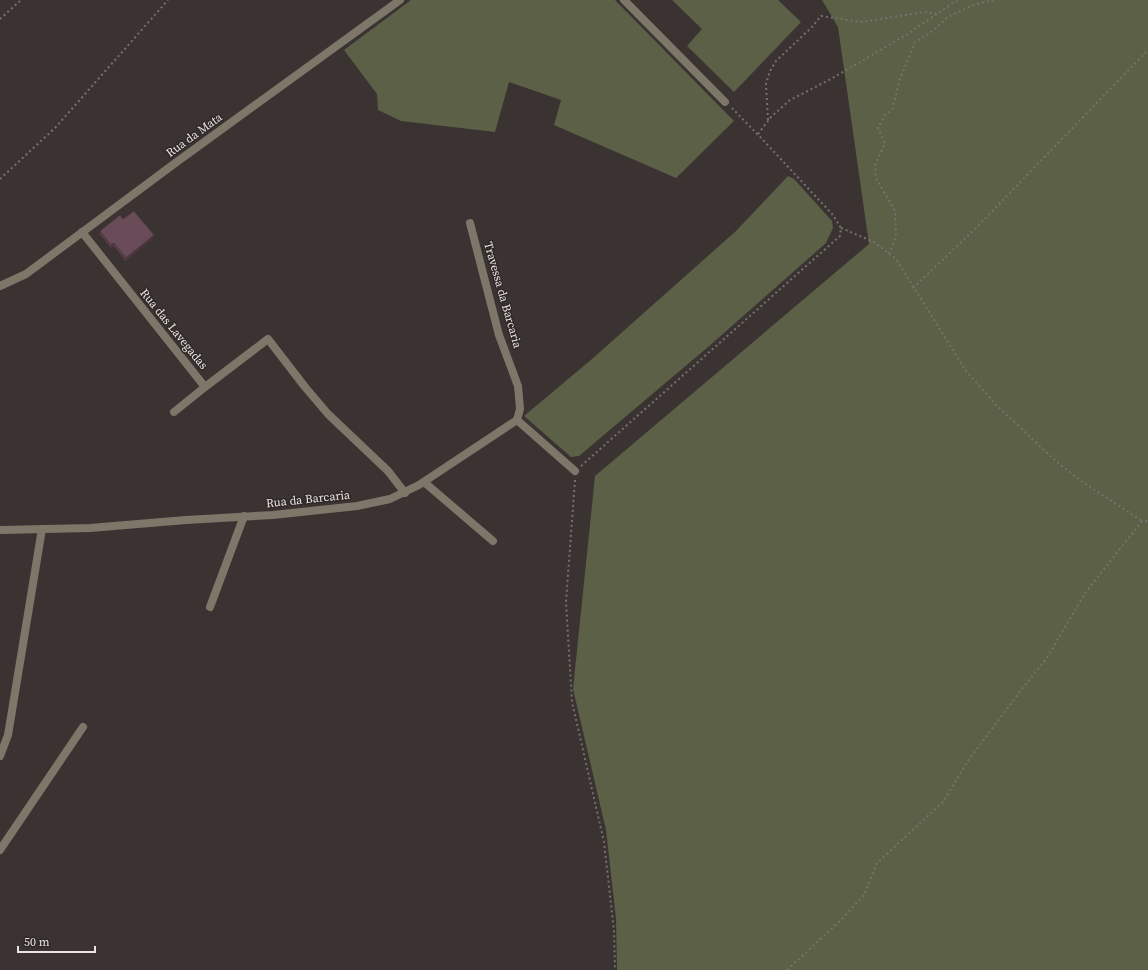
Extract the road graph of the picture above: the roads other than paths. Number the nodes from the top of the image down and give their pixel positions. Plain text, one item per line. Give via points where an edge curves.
1 (400, 0) edge
2 (624, 0) edge
3 (725, 102) road end
4 (470, 223) dead end
5 (82, 232) junction
6 (0, 286) edge
7 (205, 386) junction
8 (174, 412) dead end
9 (517, 420) junction
10 (575, 471) road end
11 (424, 482) junction
12 (405, 493) junction
13 (244, 516) junction
14 (42, 529) junction
15 (0, 530) edge
16 (493, 541) dead end
17 (210, 608) dead end
18 (83, 727) dead end
19 (0, 756) edge
20 (0, 850) edge

1 - 5 street, Rua da Mata
2 - 3 street
4 - 9 street, Travessa da Barcaria via 499,335 518,386 520,409
5 - 6 street, Rua da Mata via 26,274
5 - 7 street, Rua das Lavegadas
7 - 8 street
7 - 12 street, Rua das Lavegadas via 268,339 328,414 388,471
9 - 10 street
9 - 11 street, Rua da Barcaria
11 - 12 street, Rua da Barcaria
11 - 16 street
12 - 13 street, Rua da Barcaria via 357,506
13 - 14 street, Rua da Barcaria via 90,528
13 - 17 street
14 - 15 street, Rua da Barcaria
14 - 19 street via 8,735
18 - 20 street

